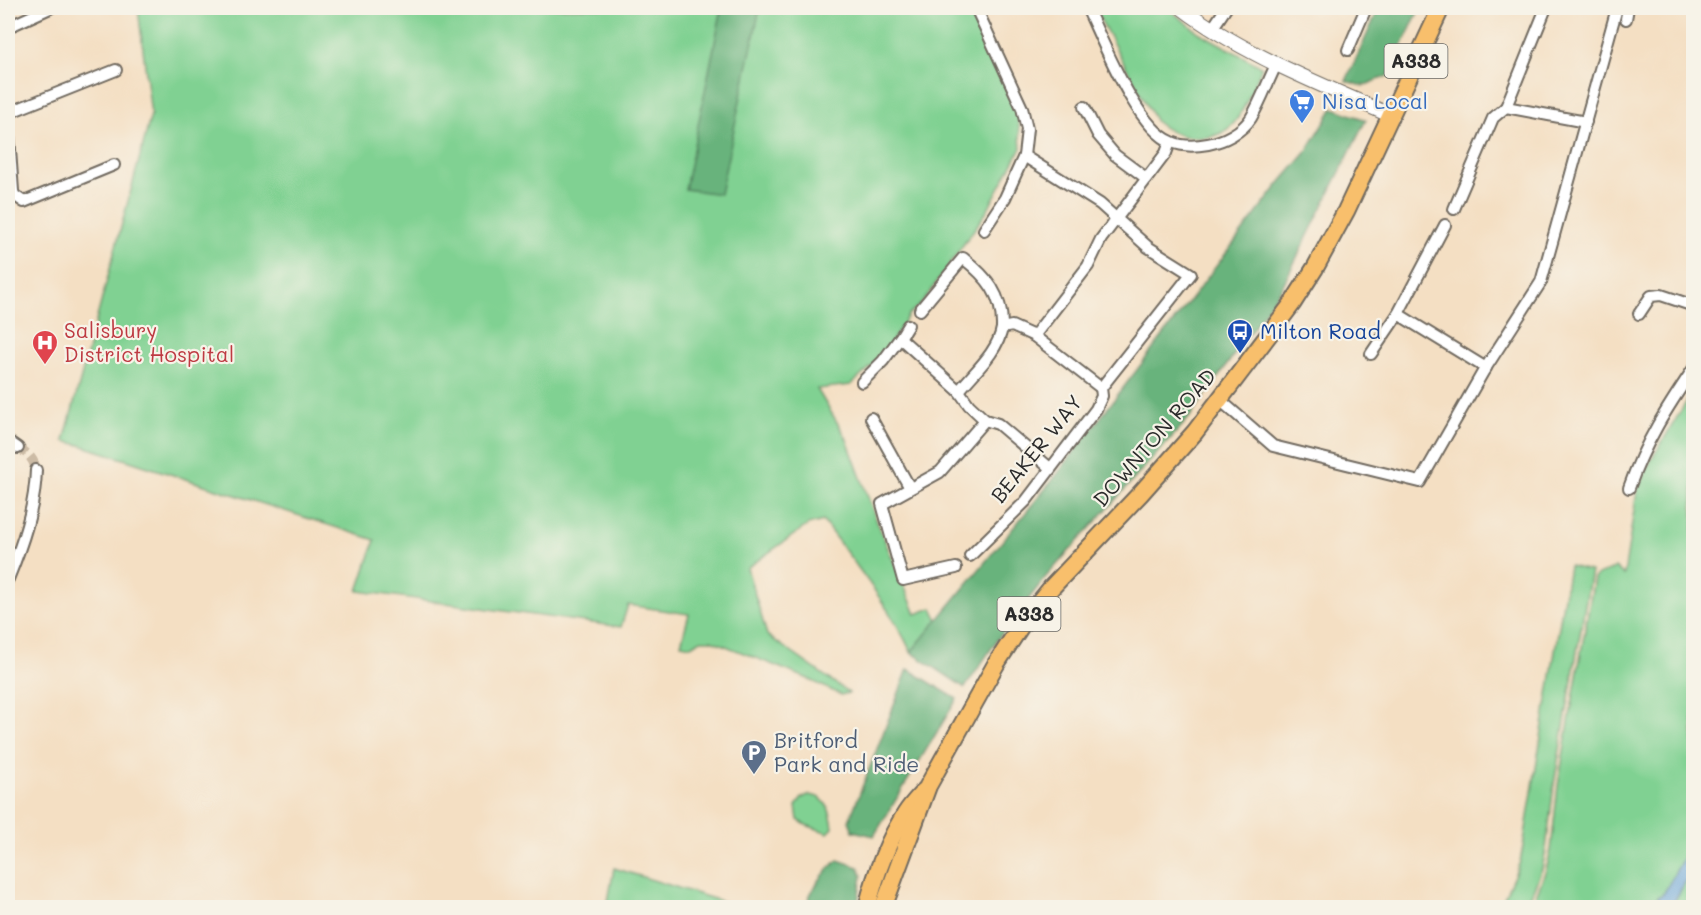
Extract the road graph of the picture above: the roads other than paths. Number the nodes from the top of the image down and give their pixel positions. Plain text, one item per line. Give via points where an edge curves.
1 (50, 8) edge
2 (976, 8) edge
3 (1087, 8) edge
4 (1182, 8) edge
5 (1226, 8) edge
6 (1366, 8) edge
7 (1441, 8) edge
8 (1546, 8) edge
9 (1617, 8) edge
10 (8, 27) edge
11 (1212, 29) junction
12 (1348, 50) dead end
13 (1276, 63) junction
14 (116, 70) dead end
15 (1084, 107) dead end
16 (1506, 107) junction
17 (8, 113) edge
18 (1392, 116) junction
19 (8, 122) edge
20 (1586, 122) junction
21 (1170, 142) junction
22 (1024, 156) junction
23 (114, 165) dead end
24 (1146, 178) junction
25 (1454, 209) dead end
26 (1116, 218) junction
27 (1445, 225) dead end
28 (984, 230) dead end
29 (1694, 306) edge
30 (920, 310) dead end
31 (1398, 314) junction
32 (1639, 314) dead end
33 (908, 325) dead end
34 (1002, 328) junction
35 (1034, 336) junction
36 (900, 338) junction
37 (1371, 354) dead end
38 (1486, 368) junction
39 (1694, 368) edge
40 (862, 382) dead end
41 (1101, 388) junction
42 (959, 390) junction
43 (1220, 400) junction
44 (871, 418) dead end
45 (985, 420) junction
46 (8, 441) edge
47 (18, 448) tunnel mouth
48 (1050, 468) junction
49 (36, 470) dead end
50 (910, 488) junction
51 (1629, 488) dead end
52 (970, 556) dead end
53 (956, 568) dead end
54 (8, 579) edge
55 (928, 786) junction
56 (867, 908) edge
57 (883, 908) edge

1 - 10 street
2 - 22 street via 1022,108 1027,129
3 - 21 street via 1144,121
4 - 11 street
5 - 11 street
6 - 12 street
7 - 18 highway, DOWNTON ROAD / A338
8 - 16 street
9 - 20 street
11 - 13 street
13 - 18 street
13 - 21 street via 1250,119 1236,132 1202,145
14 - 17 street
15 - 24 street via 1098,135 1115,155
16 - 20 street
16 - 25 street via 1493,118
18 - 43 highway, DOWNTON ROAD / A338 via 1309,277
19 - 23 street via 13,191 24,202
20 - 38 street via 1541,282
21 - 24 street
22 - 26 street
22 - 28 street via 1005,198
24 - 26 street
26 - 35 street via 1088,266
26 - 41 street, BEAKER WAY via 1148,247 1191,274
27 - 31 street
29 - 32 street via 1661,295 1651,296
30 - 34 street via 965,257 994,288
31 - 37 street
31 - 38 street
33 - 36 street
34 - 35 street via 1012,326
34 - 42 street via 994,347
35 - 41 street
36 - 40 street
36 - 42 street
38 - 43 street via 1420,482 1273,446
39 - 51 street via 1656,426
41 - 48 street, BEAKER WAY via 1096,409
42 - 45 street
43 - 55 highway, DOWNTON ROAD / A338 via 1157,477 1035,606 985,682
44 - 50 street
45 - 48 street via 998,424
45 - 50 street via 940,472
46 - 47 street
48 - 52 street, BEAKER WAY via 1026,501
49 - 54 street via 31,509
50 - 53 street via 882,504 903,580
55 - 56 highway, DOWNTON ROAD / A338 via 895,833
55 - 57 highway, DOWNTON ROAD / A338

